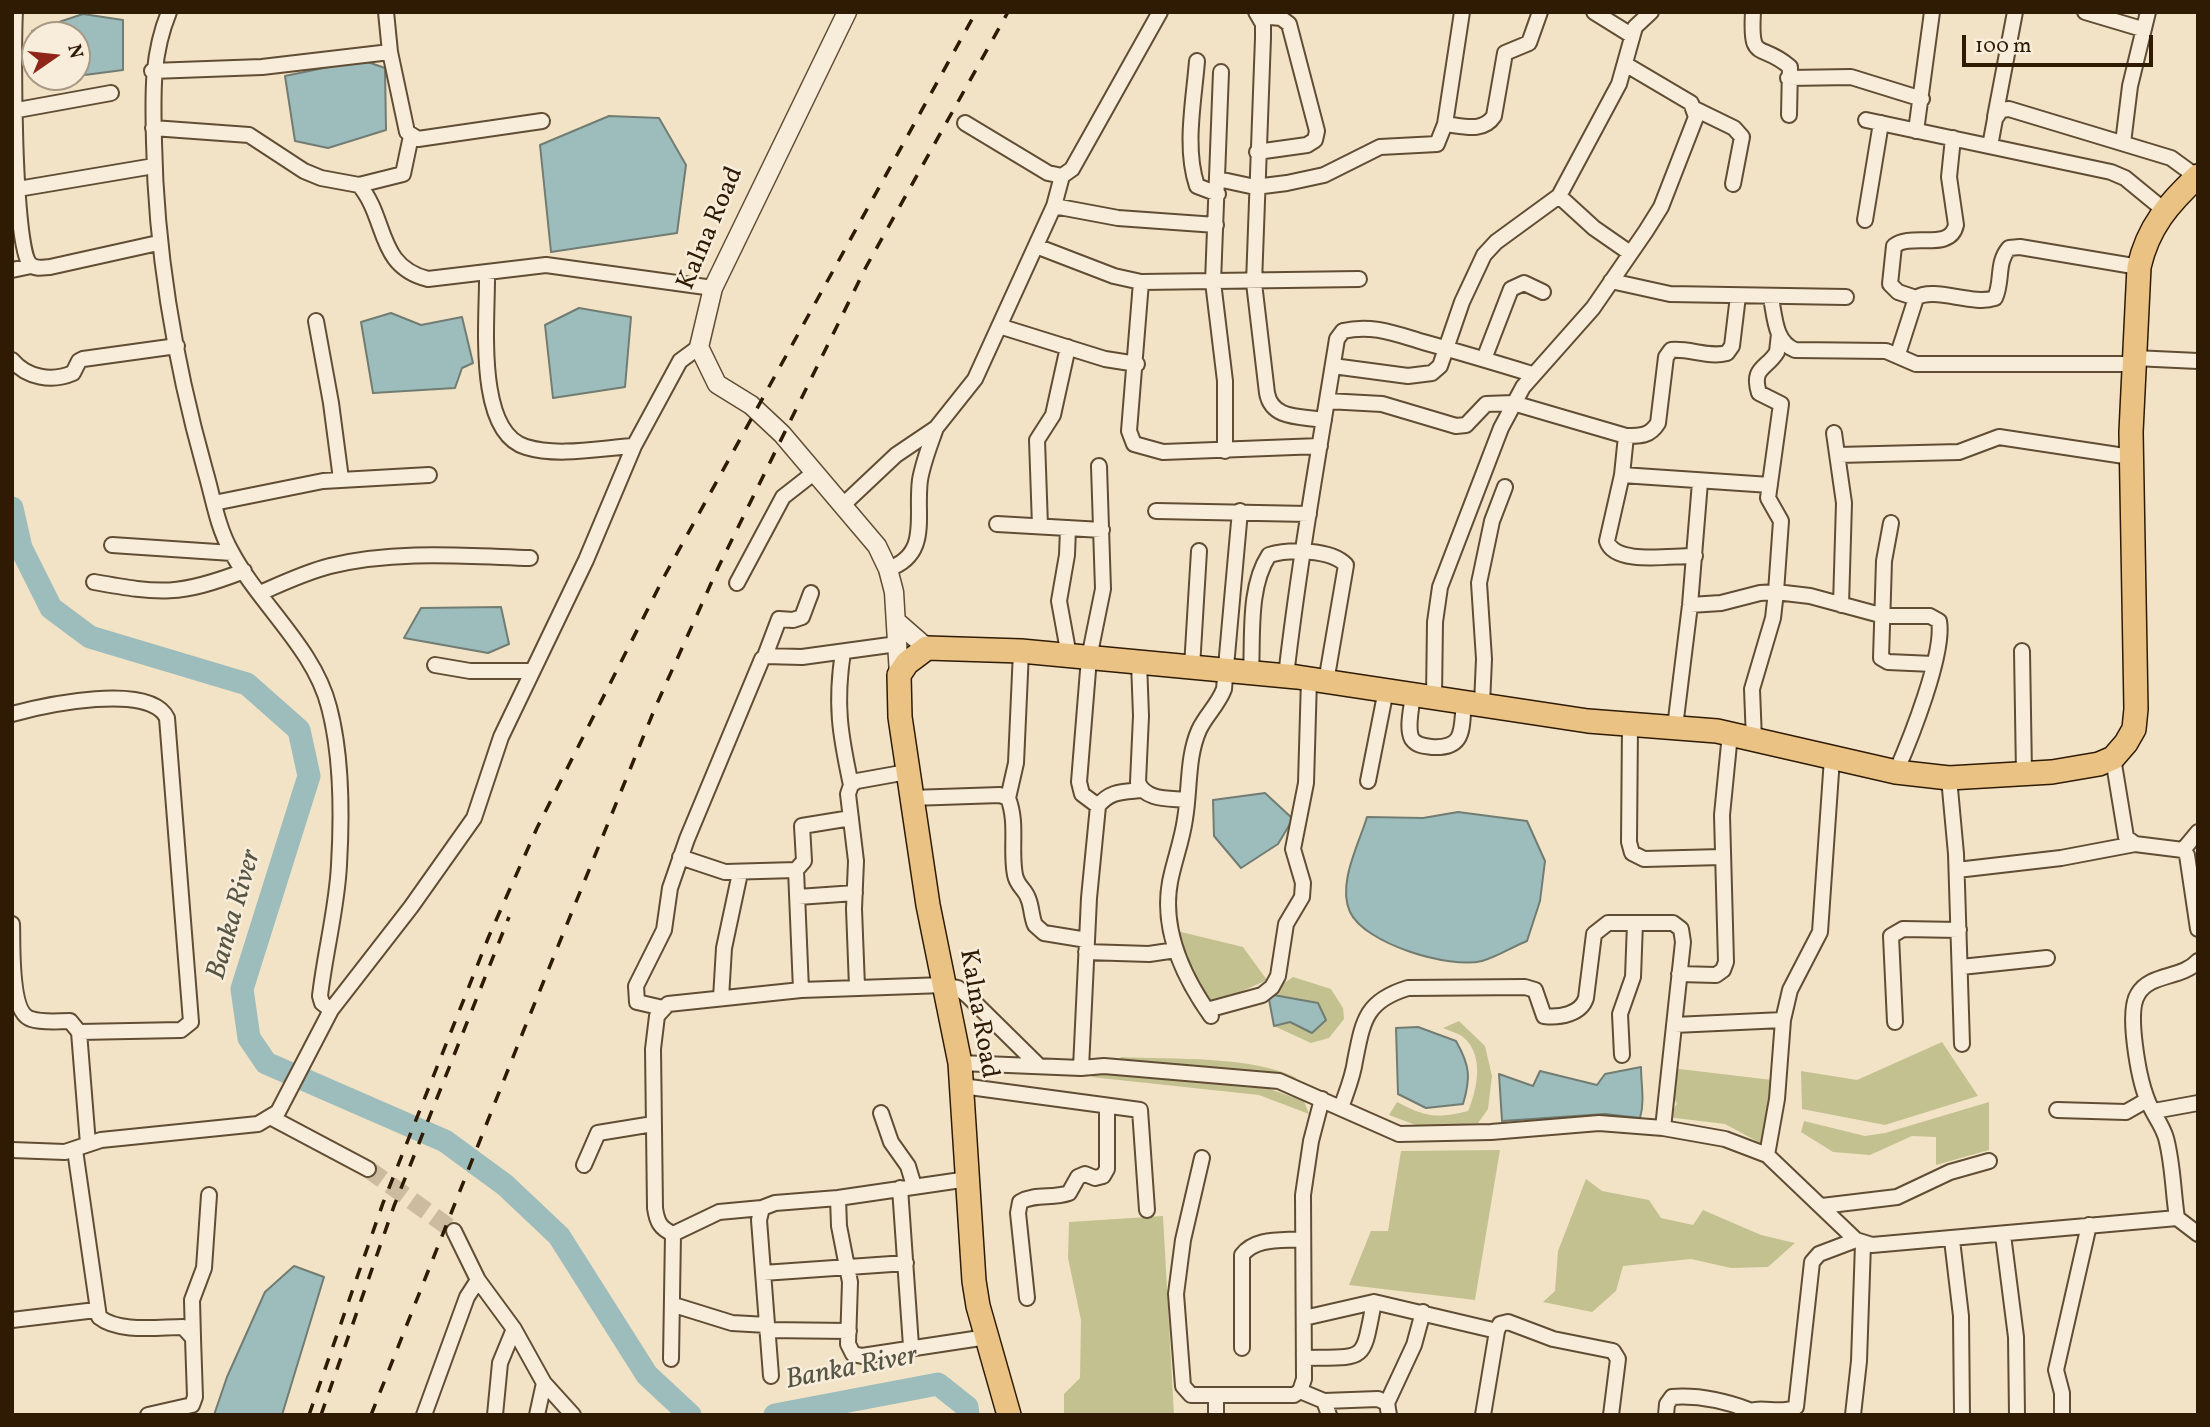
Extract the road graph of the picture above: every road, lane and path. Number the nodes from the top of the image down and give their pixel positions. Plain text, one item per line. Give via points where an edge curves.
1 (15, 12) edge
2 (169, 12) edge
3 (386, 12) edge
4 (847, 12) edge
5 (1160, 12) edge
6 (1462, 12) edge
7 (1540, 12) edge
8 (1594, 12) edge
9 (1651, 12) edge
10 (1753, 12) edge
11 (1932, 12) edge
12 (2015, 12) edge
13 (2085, 12) edge
14 (2148, 12) edge
15 (1258, 14) edge
16 (2143, 29) junction
17 (1631, 35) junction
18 (13, 44) edge
19 (390, 52) junction
20 (1197, 61) dead end
21 (1625, 64) junction
22 (152, 71) junction
23 (1221, 72) dead end
24 (1788, 78) junction
25 (111, 93) dead end
26 (1922, 99) junction
27 (1695, 109) junction
28 (14, 111) edge
29 (1789, 115) dead end
30 (1994, 119) junction
31 (1866, 120) dead end
32 (542, 121) dead end
33 (1881, 123) junction
34 (965, 124) dead end
35 (1445, 124) junction
36 (153, 128) junction
37 (1916, 131) junction
38 (411, 136) junction
39 (1953, 138) junction
40 (2123, 144) junction
41 (1990, 146) junction
42 (1257, 152) junction
43 (154, 166) junction
44 (1062, 176) junction
45 (2197, 176) edge
46 (1218, 179) junction
47 (1733, 184) dead end
48 (359, 185) junction
49 (1255, 187) junction
50 (15, 190) edge
51 (1218, 194) junction
52 (1559, 196) junction
53 (1054, 206) junction
54 (2164, 209) junction
55 (1866, 220) dead end
56 (1216, 225) junction
57 (158, 243) junction
58 (1035, 246) junction
59 (1630, 253) junction
60 (31, 266) junction
61 (2139, 267) junction
62 (12, 270) edge
63 (487, 273) junction
64 (1359, 279) dead end
65 (1611, 281) junction
66 (1141, 282) junction
67 (1213, 282) junction
68 (1254, 283) junction
69 (713, 288) junction
70 (1543, 292) dead end
71 (1738, 296) junction
72 (1846, 297) dead end
73 (1771, 298) junction
74 (1916, 298) junction
75 (316, 321) dead end
76 (999, 326) junction
77 (1779, 334) junction
78 (177, 346) junction
79 (1446, 346) junction
80 (699, 347) junction
81 (1068, 347) junction
82 (1898, 354) junction
83 (1484, 359) junction
84 (12, 360) edge
85 (2134, 361) junction
86 (2198, 361) edge
87 (1137, 364) junction
88 (1333, 366) junction
89 (1532, 374) junction
90 (1327, 401) junction
91 (1513, 403) junction
92 (1324, 420) junction
93 (936, 428) junction
94 (1834, 433) dead end
95 (1626, 436) junction
96 (634, 446) junction
97 (1320, 446) junction
98 (1225, 450) junction
99 (1838, 455) junction
100 (2131, 457) junction
101 (1099, 466) dead end
102 (815, 472) junction
103 (429, 475) dead end
104 (1622, 475) junction
105 (341, 479) junction
106 (1700, 482) junction
107 (1770, 485) junction
108 (1504, 487) dead end
109 (214, 503) junction
110 (844, 504) junction
111 (1156, 511) dead end
112 (1240, 511) junction
113 (1309, 513) junction
114 (1891, 523) dead end
115 (997, 524) dead end
116 (1040, 526) junction
117 (1068, 528) junction
118 (1102, 530) junction
119 (113, 545) dead end
120 (1199, 551) dead end
121 (1303, 552) junction
122 (232, 553) junction
123 (1695, 556) junction
124 (530, 558) dead end
125 (888, 569) junction
126 (244, 571) junction
127 (94, 582) dead end
128 (737, 583) dead end
129 (1776, 592) junction
130 (260, 593) junction
131 (811, 593) dead end
132 (1690, 605) junction
133 (1841, 605) junction
134 (1884, 616) junction
135 (896, 621) junction
136 (897, 644) junction
137 (927, 648) junction
138 (1021, 651) junction
139 (843, 652) junction
140 (2022, 652) dead end
141 (765, 656) junction
142 (1079, 657) junction
143 (1139, 663) junction
144 (1933, 664) junction
145 (435, 665) dead end
146 (1192, 667) junction
147 (531, 671) junction
148 (1224, 671) junction
149 (1251, 673) junction
150 (899, 675) junction
151 (1286, 676) junction
152 (1318, 680) junction
153 (1386, 690) junction
154 (1423, 696) junction
155 (1473, 703) junction
156 (12, 714) edge
157 (1630, 725) junction
158 (1675, 727) junction
159 (1730, 734) junction
160 (1755, 740) junction
161 (1832, 758) junction
162 (2113, 758) junction
163 (907, 772) junction
164 (1896, 772) junction
165 (2024, 774) junction
166 (1949, 778) junction
167 (1368, 781) dead end
168 (851, 785) junction
169 (1141, 790) junction
170 (911, 798) junction
171 (1008, 798) junction
172 (1187, 800) junction
173 (1098, 806) junction
174 (851, 818) junction
175 (2198, 832) edge
176 (2135, 844) junction
177 (2183, 850) junction
178 (680, 857) junction
179 (1722, 857) junction
180 (796, 870) junction
181 (1957, 870) junction
182 (740, 873) junction
183 (855, 893) junction
184 (798, 897) junction
185 (1634, 923) junction
186 (12, 924) edge
187 (2198, 929) edge
188 (1959, 930) junction
189 (1087, 946) junction
190 (1176, 950) junction
191 (2047, 958) dead end
192 (2198, 961) edge
193 (1961, 967) junction
194 (1679, 974) junction
195 (944, 985) junction
196 (857, 987) junction
197 (801, 990) junction
198 (721, 998) junction
199 (663, 1008) junction
200 (331, 1010) junction
201 (19, 1020) edge
202 (1783, 1020) junction
203 (1895, 1021) dead end
204 (1674, 1025) junction
205 (79, 1032) junction
206 (1962, 1044) dead end
207 (1622, 1055) dead end
208 (960, 1063) junction
209 (1037, 1064) junction
210 (1081, 1068) junction
211 (962, 1086) junction
212 (1322, 1099) junction
213 (2198, 1103) edge
214 (1107, 1106) junction
215 (2150, 1106) junction
216 (1341, 1108) junction
217 (2057, 1110) dead end
218 (881, 1113) dead end
219 (275, 1115) junction
220 (653, 1124) junction
221 (1663, 1128) junction
222 (82, 1147) junction
223 (12, 1150) edge
224 (1766, 1155) junction
225 (1202, 1158) dead end
226 (1989, 1161) dead end
227 (584, 1165) dead end
228 (368, 1169) tunnel mouth
229 (968, 1179) junction
230 (907, 1187) junction
231 (209, 1195) dead end
232 (838, 1198) junction
233 (1822, 1206) junction
234 (762, 1208) junction
235 (1147, 1210) dead end
236 (2177, 1218) junction
237 (2089, 1225) junction
238 (454, 1231) tunnel mouth
239 (673, 1234) junction
240 (2198, 1234) edge
241 (2003, 1235) junction
242 (1303, 1239) junction
243 (1952, 1240) junction
244 (1860, 1242) junction
245 (906, 1263) junction
246 (849, 1269) junction
247 (762, 1273) junction
248 (478, 1280) junction
249 (1027, 1298) dead end
250 (1374, 1302) junction
251 (674, 1305) junction
252 (96, 1310) junction
253 (1423, 1312) junction
254 (1304, 1318) junction
255 (12, 1320) edge
256 (767, 1328) junction
257 (514, 1329) junction
258 (849, 1331) junction
259 (1497, 1331) junction
260 (987, 1337) junction
261 (192, 1339) junction
262 (912, 1346) junction
263 (1242, 1348) dead end
264 (1304, 1358) junction
265 (671, 1359) dead end
266 (771, 1376) dead end
267 (544, 1383) junction
268 (1300, 1391) junction
269 (1216, 1395) junction
270 (1326, 1408) edge
271 (1388, 1409) edge
272 (193, 1410) edge
273 (1746, 1412) edge
274 (148, 1415) edge
275 (424, 1415) edge
276 (495, 1415) edge
277 (537, 1415) edge
278 (573, 1415) edge
279 (1009, 1415) edge
280 (1216, 1415) edge
281 (1483, 1415) edge
282 (1611, 1415) edge
283 (1666, 1415) edge
284 (1853, 1415) edge
285 (1962, 1415) edge
286 (2017, 1415) edge
287 (2062, 1415) edge

1 - 18 street
2 - 22 street
3 - 19 street
4 - 69 street, Kalna Road
5 - 44 street via 1072,169
6 - 35 street
7 - 35 street via 1529,43 1504,53 1494,116 1488,124
8 - 17 street
9 - 17 street
10 - 24 street via 1753,44 1788,65
11 - 26 street
12 - 30 street
13 - 16 street
14 - 16 street
15 - 42 street via 1263,38
15 - 42 street via 1289,24 1317,131 1315,140 1307,145
16 - 40 street
17 - 21 street
18 - 28 street
19 - 22 street via 262,67
19 - 38 street
20 - 51 street via 1191,144 1194,176 1197,186
21 - 27 street
21 - 52 street via 1619,84
22 - 36 street
23 - 46 street
24 - 26 street via 1851,76
24 - 29 street
25 - 28 street
26 - 37 street
27 - 47 street via 1742,136
27 - 59 street via 1696,117 1661,207
28 - 50 street
30 - 40 street via 2001,110 2010,109
30 - 41 street
31 - 33 street
32 - 38 street via 418,139
33 - 37 street
33 - 55 street
34 - 44 street via 1048,173
35 - 49 street via 1437,144 1392,144 1324,175
36 - 43 street
36 - 48 street via 249,135 304,171
37 - 39 street
38 - 48 street via 403,174
39 - 41 street
39 - 74 street via 1949,177 1954,233 1947,239 1909,240 1894,246 1890,284
40 - 45 street via 2171,158
41 - 54 street via 2111,172
42 - 49 street
43 - 50 street
43 - 57 street
44 - 53 street
45 - 54 main road
46 - 49 street
46 - 51 street
48 - 63 street via 393,258 410,274 428,279
49 - 68 street
50 - 60 street via 24,251
51 - 56 street
52 - 59 street
52 - 79 street via 1484,255
53 - 56 street via 1118,218
53 - 58 street
54 - 61 main road via 2144,246
56 - 67 street
57 - 60 street via 76,263
57 - 78 street
58 - 66 street
58 - 76 street
59 - 65 street
60 - 62 street
61 - 74 street via 2009,248 2001,257 1995,298 1985,302 1926,294
61 - 85 main road
63 - 69 street via 546,265
63 - 96 street via 488,391 500,423 514,442 544,451
64 - 68 street
65 - 71 street via 1652,292
65 - 89 street via 1593,308
66 - 67 street
66 - 87 street
67 - 68 street
67 - 98 street via 1225,381
68 - 92 street via 1269,405 1276,413
69 - 80 street, Kalna Road
70 - 83 street via 1524,283 1511,289
71 - 73 street
71 - 95 street via 1727,354 1671,350 1666,356 1658,423 1652,432
72 - 73 street
73 - 77 street
74 - 82 street
75 - 105 street
76 - 81 street
76 - 93 street via 975,379
77 - 82 street via 1785,346 1795,350
77 - 107 street via 1777,352 1759,370 1757,385 1759,393 1781,404
78 - 84 street via 83,359 66,375 29,375
78 - 109 street via 188,409
79 - 83 street
79 - 88 street via 1440,366 1432,373 1408,376
79 - 88 street via 1391,331 1352,329 1337,339
80 - 96 street via 680,361
80 - 102 street, Kalna Road via 717,384 751,405
81 - 87 street
81 - 116 street via 1053,415 1037,440
82 - 85 street via 1916,364
83 - 89 street
85 - 86 street
85 - 100 main road
87 - 98 street via 1129,431 1135,444 1163,452
88 - 90 street
89 - 91 street
90 - 91 street via 1394,406 1456,425 1466,425 1486,404
90 - 92 street
91 - 95 street
91 - 154 street via 1483,468 1440,587
92 - 97 street
93 - 110 street via 896,455
93 - 125 street via 920,482 917,543 904,564
94 - 99 street
95 - 104 street
96 - 147 street
97 - 98 street
97 - 113 street
99 - 100 street via 1959,452 1999,437
99 - 133 street via 1845,522
100 - 162 main road via 2136,709 2134,729
101 - 118 street
102 - 110 street, Kalna Road
102 - 128 street via 783,497
103 - 105 street
104 - 106 street
104 - 123 street via 1607,541 1610,550 1651,557
105 - 109 street
106 - 107 street
106 - 123 street
107 - 129 street via 1768,498 1781,521
108 - 155 street via 1479,583 1484,659
109 - 122 street
110 - 125 street, Kalna Road via 877,546
111 - 112 street
112 - 113 street
112 - 148 street
113 - 121 street
114 - 134 street via 1884,561
115 - 116 street
116 - 117 street
117 - 118 street
117 - 142 street via 1059,601
118 - 142 street via 1103,589
119 - 122 street
120 - 146 street
121 - 149 street via 1278,552 1264,563 1255,598
121 - 151 street
121 - 152 street via 1340,558 1346,565
122 - 126 street
123 - 132 street
124 - 130 street via 458,555 363,561 302,575
125 - 135 street, Kalna Road
126 - 127 street via 187,590 156,593
126 - 130 street
129 - 132 street
129 - 133 street
129 - 160 street via 1752,689
130 - 200 street via 316,674 335,732 339,865 320,996
131 - 141 street via 802,617 776,623
132 - 158 street
133 - 134 street
134 - 144 street via 1881,659
134 - 144 street via 1930,616 1939,621 1941,634
135 - 136 street, Kalna Road
135 - 137 street
136 - 139 street
136 - 150 street, Kalna Road
137 - 138 main road
137 - 150 main road
138 - 142 main road
138 - 171 street via 1016,763
139 - 141 street
139 - 168 street via 838,717
140 - 165 street
141 - 178 street
142 - 143 main road
142 - 173 street via 1079,782 1082,794
143 - 146 main road
143 - 169 street
144 - 164 street
145 - 147 street via 470,671
146 - 148 main road
147 - 200 street via 501,737 474,818
148 - 149 main road
148 - 172 street via 1220,701 1200,729 1193,750
149 - 151 main road
150 - 163 main road, Kalna Road
151 - 152 main road
152 - 153 main road
152 - 190 street via 1293,849 1303,883 1301,897 1286,924 1272,988 1209,1013 1193,990
153 - 154 main road
153 - 167 street
154 - 155 main road
154 - 155 street via 1410,729 1421,746 1455,744
155 - 157 main road
156 - 205 street via 107,698 156,704 167,718 191,1022 181,1030
157 - 158 main road
157 - 179 street via 1632,852 1644,859
158 - 159 main road
159 - 160 main road
159 - 179 street
160 - 161 main road
161 - 164 main road
161 - 202 street via 1820,932 1800,968
162 - 165 main road via 2080,768
162 - 176 street via 2126,837
163 - 168 street
163 - 170 main road, Kalna Road
164 - 166 main road
165 - 166 main road
166 - 181 street
168 - 174 street
169 - 172 street via 1149,796
169 - 173 street via 1115,792
170 - 171 street
170 - 195 main road, Kalna Road
171 - 189 street via 1013,810 1014,874 1030,902 1035,925 1044,933
172 - 190 street via 1170,883
173 - 189 street
174 - 180 street via 802,826 804,861
174 - 183 street
175 - 177 street
176 - 177 street
176 - 181 street
177 - 187 street via 2190,867
178 - 182 street via 718,871
178 - 199 street via 664,930 635,995 637,1002
179 - 194 street via 1726,962 1716,975
180 - 182 street
180 - 184 street
181 - 188 street
182 - 198 street via 724,948
183 - 184 street
183 - 196 street
184 - 197 street
185 - 194 street via 1673,923 1681,929
185 - 207 street via 1633,977 1620,1014
185 - 216 street via 1608,923 1594,934 1586,998 1577,1011 1545,1016 1535,990 1525,987 1394,992 1368,1011 1362,1023
186 - 201 street
188 - 193 street
188 - 203 street via 1903,929 1891,936
189 - 190 street via 1138,954
189 - 210 street
191 - 193 street
192 - 215 street via 2188,970 2148,983 2137,994 2133,1012 2140,1075
193 - 206 street
194 - 204 street
195 - 196 street
195 - 208 main road, Kalna Road
195 - 209 street via 968,996
196 - 197 street
197 - 198 street
198 - 199 street
199 - 220 street via 657,1016 653,1049
200 - 219 street
201 - 205 street via 70,1021
202 - 204 street
202 - 224 street via 1777,1099
204 - 221 street
205 - 222 street
208 - 209 street
208 - 211 main road, Kalna Road
209 - 210 street
210 - 212 street via 1104,1066 1279,1081
211 - 214 street
211 - 229 main road, Kalna Road
212 - 216 street
212 - 242 street via 1303,1195
213 - 215 street
214 - 235 street via 1135,1108 1142,1114
214 - 249 street via 1107,1169 1103,1176 1085,1174 1078,1177 1069,1194 1031,1196 1020,1202
215 - 217 street via 2116,1113
215 - 236 street via 2166,1139
216 - 221 street via 1399,1134 1599,1123
218 - 230 street via 891,1142 908,1166
219 - 222 street via 258,1124 137,1135
219 - 228 street
220 - 227 street via 598,1133
220 - 239 street via 657,1222
221 - 224 street via 1725,1139
222 - 223 street
222 - 252 street
224 - 233 street
225 - 269 street via 1176,1294 1183,1386 1191,1395
226 - 233 street via 1950,1172 1897,1197
229 - 230 street
229 - 260 main road, Kalna Road via 974,1281
230 - 232 street
230 - 245 street
231 - 261 street via 204,1268 192,1300
232 - 234 street
232 - 246 street
233 - 244 street
234 - 239 street via 719,1212
234 - 247 street via 758,1220
236 - 237 street
236 - 240 street
237 - 241 street
237 - 287 street via 2056,1370
238 - 248 street
239 - 251 street
241 - 243 street
241 - 286 street via 2016,1337
242 - 254 street
242 - 263 street via 1257,1242 1242,1255
243 - 244 street via 1895,1245
243 - 285 street via 1961,1316
244 - 273 street via 1819,1254 1812,1262 1796,1407
244 - 284 street via 1859,1361
245 - 246 street
245 - 262 street
246 - 247 street
246 - 258 street
247 - 256 street
248 - 257 street
248 - 275 street via 467,1297
250 - 253 street
250 - 254 street
250 - 264 street via 1363,1351 1348,1357
251 - 256 street via 732,1324
251 - 265 street
252 - 255 street
252 - 261 street via 106,1323 183,1327
253 - 259 street
253 - 271 street
254 - 264 street
256 - 258 street
256 - 266 street
257 - 267 street
257 - 276 street via 499,1363
258 - 262 street via 853,1354
259 - 281 street
259 - 282 street via 1500,1325 1518,1323 1553,1339 1613,1350 1618,1359
260 - 262 street
260 - 279 main road, Kalna Road
261 - 272 street
264 - 268 street
267 - 277 street
267 - 278 street
268 - 269 street via 1287,1397
268 - 270 street
269 - 280 street
270 - 271 street via 1378,1399
272 - 274 street
273 - 283 street via 1716,1400 1680,1396 1672,1397

